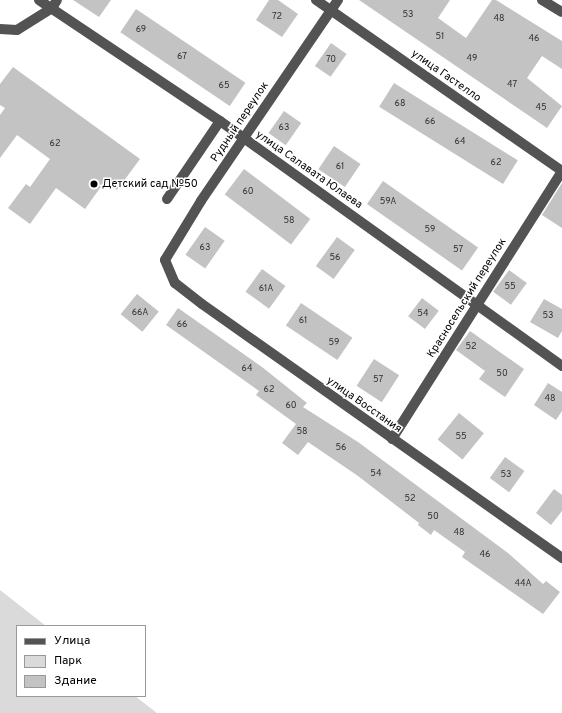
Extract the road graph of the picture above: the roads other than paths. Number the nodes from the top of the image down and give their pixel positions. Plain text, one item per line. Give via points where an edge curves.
1 (39, 0) edge
2 (316, 0) edge
3 (338, 0) edge
4 (542, 0) edge
5 (55, 4) edge
6 (331, 11) junction
7 (562, 12) edge
8 (0, 29) edge
9 (220, 121) junction
10 (244, 138) junction
11 (562, 171) edge
12 (167, 199) dead end
13 (165, 260) joint
14 (477, 304) junction
15 (562, 366) edge
16 (392, 439) junction
17 (562, 558) edge

1 - 5 street, улица Салавата Юлаева
2 - 6 street, улица Гастелло
3 - 6 street, Рудный переулок
4 - 7 street
5 - 8 street via 17,30
5 - 9 street, улица Салавата Юлаева
6 - 10 street, Рудный переулок
6 - 11 street, улица Гастелло
9 - 10 street, улица Салавата Юлаева
9 - 12 street
10 - 13 street, Рудный переулок
10 - 14 street, улица Салавата Юлаева
11 - 14 street, Красносельский переулок
13 - 16 street, улица Восстания via 175,283
14 - 15 street, улица Салавата Юлаева
14 - 16 street, Красносельский переулок
16 - 17 street, улица Восстания

